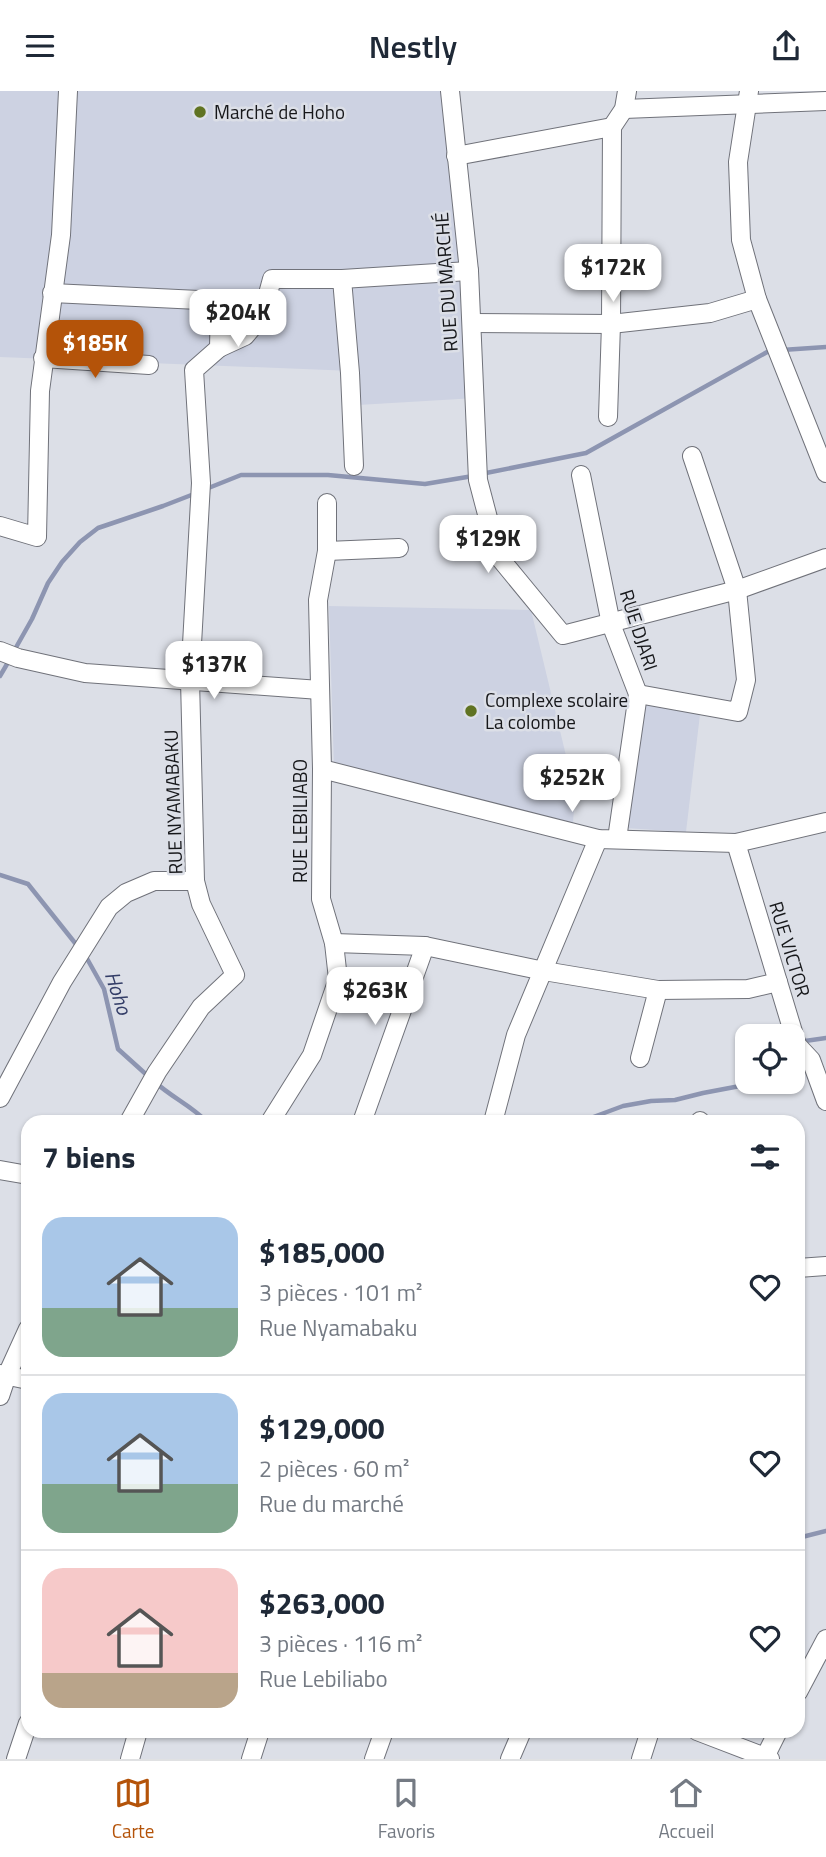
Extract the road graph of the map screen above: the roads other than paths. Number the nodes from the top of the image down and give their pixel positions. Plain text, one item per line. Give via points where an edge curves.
1 (68, 91) edge
2 (450, 91) edge
3 (627, 91) edge
4 (748, 97) edge
5 (826, 101) edge
6 (624, 109) junction
7 (612, 127) junction
8 (456, 156) junction
9 (469, 271) junction
10 (342, 279) junction
11 (52, 293) junction
12 (757, 299) junction
13 (472, 323) junction
14 (611, 324) junction
15 (219, 348) junction
16 (43, 358) junction
17 (149, 365) dead end
18 (608, 417) dead end
19 (692, 456) dead end
20 (354, 466) dead end
21 (826, 474) edge
22 (581, 475) dead end
23 (327, 503) dead end
24 (0, 526) edge
25 (399, 548) dead end
26 (327, 551) junction
27 (826, 558) edge
28 (737, 590) junction
29 (611, 624) junction
30 (7, 654) edge
31 (190, 680) junction
32 (320, 690) junction
33 (638, 694) junction
34 (323, 769) junction
35 (826, 822) edge
36 (598, 839) junction
37 (617, 839) junction
38 (736, 843) junction
39 (195, 881) junction
40 (334, 943) junction
41 (425, 946) junction
42 (544, 971) junction
43 (778, 982) junction
44 (658, 990) junction
45 (640, 1059) dead end
46 (0, 1098) edge
47 (826, 1101) edge
48 (132, 1115) edge
49 (274, 1115) edge
50 (365, 1115) edge
51 (495, 1115) edge
52 (0, 1170) edge
53 (21, 1174) edge
54 (826, 1266) edge
55 (805, 1268) edge
56 (21, 1342) edge
57 (4, 1375) edge
58 (0, 1396) edge
59 (826, 1639) edge
60 (805, 1679) edge
61 (23, 1738) edge
62 (136, 1738) edge
63 (258, 1738) edge
64 (382, 1738) edge
65 (519, 1738) edge
66 (648, 1738) edge
67 (715, 1738) edge
68 (775, 1738) edge
69 (766, 1758) edge
70 (16, 1759) edge
71 (130, 1759) edge
72 (251, 1759) edge
73 (374, 1759) edge
74 (510, 1759) edge
75 (641, 1759) edge

1 - 11 street via 61,235
2 - 8 street, RUE DU MARCHÉ
3 - 6 street
4 - 5 street
4 - 6 street
4 - 12 street via 738,162 741,240
6 - 7 street
7 - 8 street
7 - 14 street
8 - 9 street, RUE DU MARCHÉ
9 - 10 street
9 - 13 street, RUE DU MARCHÉ
10 - 15 street via 272,279 262,316 245,336
10 - 20 street
11 - 15 street via 220,301
11 - 16 street
12 - 14 street via 710,313
12 - 21 street
13 - 14 street
13 - 29 street, RUE DU MARCHÉ via 477,476 498,556 563,635
14 - 18 street
15 - 31 street, RUE NYAMABAKU via 194,370 201,488
16 - 17 street
16 - 24 street via 37,537
19 - 28 street
22 - 29 street, RUE DJARI
23 - 26 street, RUE LEBILIABO
25 - 26 street
26 - 32 street, RUE LEBILIABO via 318,600
27 - 28 street
28 - 29 street
28 - 33 street via 746,680 738,712
29 - 33 street, RUE DJARI
30 - 31 street via 86,673
31 - 32 street
31 - 39 street, RUE NYAMABAKU
32 - 34 street, RUE LEBILIABO
33 - 37 street, RUE DJARI
34 - 36 street
34 - 40 street, RUE LEBILIABO via 321,899
35 - 38 street
36 - 37 street
36 - 42 street
37 - 38 street
38 - 43 street, RUE VICTOR
39 - 46 street via 154,881 126,893 109,907 62,982
39 - 48 street, RUE NYAMABAKU via 235,975 201,1007
40 - 41 street
40 - 49 street, RUE LEBILIABO via 338,979 312,1055
41 - 42 street
41 - 50 street
42 - 44 street
42 - 51 street via 516,1035
43 - 44 street via 748,989
43 - 47 street, RUE VICTOR via 797,1045 811,1060
44 - 45 street
52 - 53 street
54 - 55 street
56 - 57 street
57 - 58 street
59 - 60 street
61 - 70 street
62 - 71 street
63 - 72 street
64 - 73 street
65 - 74 street
66 - 75 street
67 - 69 street
68 - 69 street

